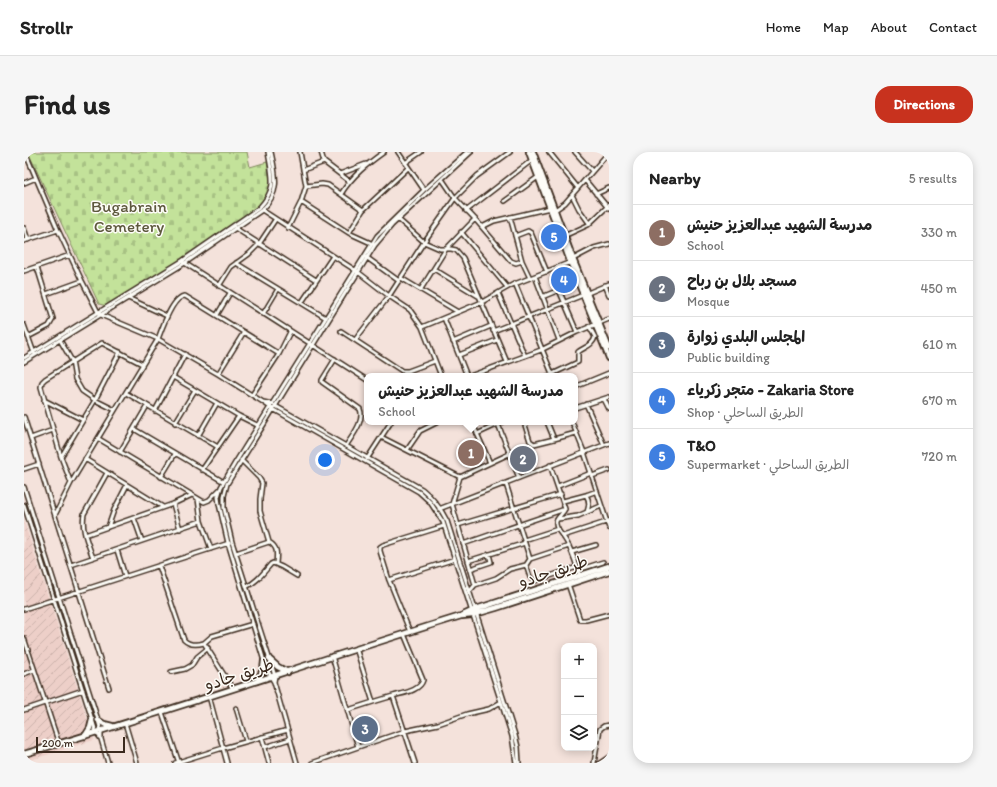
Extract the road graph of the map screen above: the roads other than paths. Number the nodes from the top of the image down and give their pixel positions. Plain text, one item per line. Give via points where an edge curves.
1 (25, 152) edge
2 (268, 152) edge
3 (271, 152) edge
4 (300, 152) edge
5 (321, 152) edge
6 (384, 152) edge
7 (398, 152) edge
8 (421, 152) edge
9 (467, 152) edge
10 (471, 152) edge
11 (500, 152) edge
12 (510, 152) edge
13 (529, 152) edge
14 (539, 152) edge
15 (549, 152) edge
16 (575, 152) edge
17 (609, 152) edge
18 (533, 156) edge
19 (503, 157) junction
20 (324, 162) junction
21 (369, 162) junction
22 (405, 163) junction
23 (408, 168) junction
24 (303, 170) junction
25 (592, 171) junction
26 (340, 174) junction
27 (538, 177) junction
28 (36, 178) junction
29 (442, 179) junction
30 (585, 180) junction
31 (349, 181) junction
32 (24, 183) edge
33 (306, 186) junction
34 (578, 188) junction
35 (609, 188) edge
36 (425, 192) junction
37 (341, 194) junction
38 (596, 194) junction
39 (572, 195) junction
40 (455, 198) junction
41 (505, 201) dead end
42 (301, 202) junction
43 (608, 207) edge
44 (261, 209) junction
45 (552, 209) junction
46 (363, 210) junction
47 (466, 211) junction
48 (510, 218) junction
49 (398, 219) junction
50 (475, 219) junction
51 (275, 220) junction
52 (589, 223) junction
53 (234, 227) junction
54 (482, 227) junction
55 (24, 228) edge
56 (288, 228) junction
57 (58, 230) junction
58 (461, 232) junction
59 (349, 233) junction
60 (514, 236) junction
61 (564, 236) junction
62 (26, 240) edge
63 (424, 242) junction
64 (259, 244) junction
65 (373, 244) junction
66 (609, 244) edge
67 (446, 249) junction
68 (70, 256) junction
69 (333, 256) junction
70 (366, 257) junction
71 (522, 261) junction
72 (572, 261) junction
73 (183, 262) junction
74 (236, 263) junction
75 (37, 267) junction
76 (434, 269) junction
77 (24, 271) edge
78 (357, 271) junction
79 (547, 272) junction
80 (534, 276) junction
81 (530, 278) junction
82 (316, 280) junction
83 (400, 280) junction
84 (82, 281) junction
85 (515, 284) junction
86 (609, 284) edge
87 (605, 285) junction
88 (219, 286) junction
89 (507, 287) junction
90 (278, 289) junction
91 (421, 289) junction
92 (230, 293) junction
93 (498, 293) junction
94 (46, 294) junction
95 (585, 295) junction
96 (609, 295) edge
97 (389, 296) junction
98 (479, 296) junction
99 (542, 297) junction
100 (128, 298) junction
101 (302, 302) junction
102 (482, 302) junction
103 (564, 303) junction
104 (546, 309) junction
105 (98, 312) junction
106 (458, 312) junction
107 (264, 314) junction
108 (101, 315) junction
109 (217, 315) junction
110 (167, 316) junction
111 (528, 317) junction
112 (327, 318) junction
113 (444, 318) junction
114 (609, 320) edge
115 (510, 323) junction
116 (598, 324) junction
117 (24, 325) edge
118 (492, 326) junction
119 (589, 326) junction
120 (422, 328) junction
121 (341, 331) dead end
122 (493, 331) junction
123 (244, 332) junction
124 (290, 332) junction
125 (577, 332) junction
126 (28, 338) junction
127 (158, 339) junction
128 (60, 340) junction
129 (355, 340) junction
130 (497, 340) junction
131 (560, 340) junction
132 (607, 340) edge
133 (453, 342) junction
134 (311, 344) junction
135 (609, 348) edge
136 (541, 350) junction
137 (120, 352) junction
138 (34, 354) junction
139 (185, 354) junction
140 (279, 354) junction
141 (459, 355) junction
142 (525, 356) junction
143 (24, 358) edge
144 (609, 358) edge
145 (335, 359) junction
146 (72, 361) junction
147 (435, 361) junction
148 (24, 362) edge
149 (507, 362) junction
150 (142, 364) junction
151 (440, 373) edge
152 (468, 373) edge
153 (477, 373) edge
154 (551, 373) edge
155 (556, 373) edge
156 (609, 373) edge
157 (218, 374) junction
158 (173, 377) junction
159 (364, 378) edge
160 (578, 385) edge
161 (195, 390) junction
162 (126, 393) junction
163 (252, 395) junction
164 (609, 397) edge
165 (604, 399) junction
166 (44, 400) junction
167 (95, 400) junction
168 (217, 403) junction
169 (586, 404) junction
170 (270, 405) junction
171 (147, 406) junction
172 (275, 406) junction
173 (578, 407) edge
174 (273, 409) junction
175 (609, 409) edge
176 (114, 410) junction
177 (155, 411) junction
178 (239, 416) junction
179 (24, 417) edge
180 (83, 420) junction
181 (175, 423) junction
182 (389, 425) edge
183 (431, 425) edge
184 (473, 425) edge
185 (496, 425) edge
186 (498, 425) edge
187 (525, 425) edge
188 (548, 425) edge
189 (573, 425) edge
190 (258, 426) junction
191 (134, 429) junction
192 (53, 430) junction
193 (576, 433) junction
194 (477, 434) junction
195 (198, 436) junction
196 (381, 436) junction
197 (31, 438) junction
198 (99, 439) junction
199 (554, 439) junction
200 (609, 443) edge
201 (604, 445) junction
202 (346, 446) junction
203 (218, 447) junction
204 (407, 450) junction
205 (120, 452) junction
206 (584, 452) junction
207 (175, 454) junction
208 (509, 454) junction
209 (61, 457) junction
210 (368, 458) junction
211 (85, 459) junction
212 (241, 460) junction
213 (366, 462) junction
214 (490, 463) junction
215 (39, 464) junction
216 (550, 465) junction
217 (24, 469) edge
218 (202, 470) junction
219 (609, 470) edge
220 (107, 472) junction
221 (592, 475) junction
222 (161, 477) junction
223 (460, 477) junction
224 (519, 478) junction
225 (224, 482) junction
226 (71, 483) junction
227 (506, 484) junction
228 (127, 485) junction
229 (558, 486) junction
230 (24, 487) edge
231 (221, 487) junction
232 (597, 491) junction
233 (561, 494) junction
234 (586, 495) junction
235 (192, 496) junction
236 (198, 499) junction
237 (563, 501) junction
238 (172, 504) junction
239 (452, 504) junction
240 (24, 505) edge
241 (601, 506) junction
242 (164, 507) junction
243 (440, 508) junction
244 (514, 508) junction
245 (565, 509) junction
246 (609, 509) edge
247 (436, 510) junction
248 (604, 511) junction
249 (587, 512) junction
250 (55, 516) junction
251 (134, 518) junction
252 (557, 519) junction
253 (201, 522) junction
254 (608, 522) edge
255 (458, 525) junction
256 (519, 525) junction
257 (108, 526) junction
258 (444, 526) junction
259 (609, 528) edge
260 (180, 529) junction
261 (558, 529) junction
262 (85, 535) junction
263 (563, 536) junction
264 (142, 541) junction
265 (232, 542) junction
266 (269, 542) junction
267 (525, 542) junction
268 (228, 543) junction
269 (464, 544) junction
270 (596, 545) dead end
271 (569, 546) junction
272 (211, 549) junction
273 (117, 550) junction
274 (572, 552) junction
275 (236, 553) junction
276 (489, 554) junction
277 (93, 558) junction
278 (455, 559) junction
279 (530, 559) junction
280 (468, 561) junction
281 (603, 562) dead end
282 (276, 564) junction
283 (71, 565) junction
284 (526, 565) junction
285 (159, 566) junction
286 (609, 566) edge
287 (577, 568) junction
288 (470, 569) junction
289 (609, 571) edge
290 (125, 576) junction
291 (297, 576) dead end
292 (580, 576) junction
293 (389, 580) junction
294 (568, 584) junction
295 (475, 585) junction
296 (246, 587) junction
297 (242, 588) junction
298 (78, 591) junction
299 (469, 592) junction
300 (59, 598) junction
301 (54, 599) junction
302 (24, 609) edge
303 (474, 612) junction
304 (609, 614) edge
305 (253, 624) junction
306 (410, 632) junction
307 (404, 634) junction
308 (24, 638) edge
309 (204, 642) junction
310 (208, 648) junction
311 (356, 648) junction
312 (332, 656) junction
313 (267, 660) junction
314 (34, 670) junction
315 (171, 672) dead end
316 (288, 672) junction
317 (24, 674) edge
318 (273, 676) junction
319 (257, 681) junction
320 (109, 688) dead end
321 (233, 689) junction
322 (83, 690) junction
323 (209, 696) junction
324 (393, 696) junction
325 (373, 702) junction
326 (502, 702) junction
327 (45, 703) junction
328 (236, 708) dead end
329 (24, 710) edge
330 (348, 710) junction
331 (162, 712) junction
332 (95, 720) junction
333 (125, 723) junction
334 (609, 725) edge
335 (114, 727) junction
336 (288, 730) junction
337 (99, 731) junction
338 (405, 731) junction
339 (85, 736) junction
340 (262, 737) junction
341 (290, 739) junction
342 (246, 741) junction
343 (59, 744) junction
344 (264, 747) junction
345 (358, 747) junction
346 (223, 748) junction
347 (24, 754) edge
348 (609, 757) edge
349 (520, 762) edge
350 (108, 763) edge
351 (137, 763) edge
352 (177, 763) edge
353 (227, 763) edge
354 (269, 763) edge
355 (297, 763) edge
356 (312, 763) edge
357 (415, 763) edge
358 (516, 763) edge
359 (594, 763) edge
360 (600, 763) edge

1 - 28 street
2 - 44 street via 272,186
3 - 44 street via 276,186 271,199
4 - 24 street
5 - 20 street
6 - 21 street
7 - 22 street
8 - 22 street
9 - 36 street
10 - 29 street
11 - 19 street
12 - 19 street
13 - 18 highway
14 - 18 street
15 - 34 street
16 - 25 street
17 - 25 street
18 - 27 highway
18 - 45 highway
18 - 47 street
19 - 40 street via 477,176
20 - 24 street
20 - 26 street
21 - 26 street
21 - 31 street
22 - 23 street
23 - 36 street
23 - 46 street
24 - 33 street
25 - 30 street
26 - 31 street
27 - 41 street
27 - 45 highway
28 - 32 street
28 - 57 street
29 - 36 street
29 - 40 street
30 - 34 street
30 - 38 street
31 - 37 street
33 - 37 street via 328,185
33 - 42 street
34 - 39 street
35 - 38 street
36 - 49 street
36 - 65 street via 383,228
37 - 46 street
38 - 43 street
39 - 45 street via 565,203
39 - 52 street
40 - 47 street
40 - 63 street
42 - 56 street
42 - 59 street
43 - 52 street
44 - 51 street
44 - 53 street
45 - 48 street
45 - 61 highway
45 - 72 highway
46 - 59 street
47 - 50 street
48 - 54 street via 494,221
48 - 60 street
49 - 63 street
49 - 65 street
50 - 54 street
50 - 58 street
51 - 56 street
51 - 64 street
52 - 61 street
53 - 64 street
53 - 73 street
54 - 71 street via 511,261
55 - 62 street
56 - 69 street
57 - 62 street
57 - 68 street
58 - 67 street
58 - 89 street
59 - 65 street
60 - 71 street
60 - 79 street via 528,231 531,233
61 - 72 highway
63 - 67 street via 436,248
63 - 83 street
64 - 74 street
64 - 82 street
65 - 70 street
66 - 72 street via 594,248
67 - 76 street
67 - 98 street via 456,250 463,258
68 - 75 street
68 - 84 street
69 - 78 street
69 - 82 street
70 - 78 street
70 - 83 street
71 - 81 street
72 - 79 street
72 - 95 highway
73 - 88 street
73 - 100 street
73 - 105 street
74 - 88 street
74 - 90 street
75 - 77 street
75 - 94 street
76 - 91 street
76 - 98 street
78 - 97 street
78 - 112 street
79 - 80 street
80 - 81 street
80 - 99 street
81 - 85 street
82 - 101 street
83 - 91 street
83 - 97 street
84 - 94 street
84 - 105 street
85 - 89 street
85 - 111 street
86 - 87 street
87 - 95 street
87 - 96 street
88 - 92 street
89 - 93 street
90 - 101 street
90 - 107 street
91 - 106 street
92 - 107 street
92 - 109 street
93 - 102 street
93 - 115 street
94 - 126 street via 51,323
95 - 103 street
95 - 116 highway
97 - 120 street via 410,310
97 - 129 street
98 - 102 street
99 - 103 street via 559,290
99 - 104 street
100 - 108 street
100 - 110 street
101 - 112 street
102 - 106 street
102 - 118 street
103 - 104 street
103 - 125 street
104 - 111 street
104 - 131 street
105 - 108 street
105 - 138 street
106 - 113 street
107 - 124 street
108 - 127 street
108 - 128 street
109 - 110 street via 181,296
109 - 123 street
110 - 127 street
111 - 115 street
111 - 136 street
112 - 134 street
113 - 120 street
113 - 133 street
114 - 116 street
115 - 122 street
115 - 142 street
116 - 119 street
116 - 132 highway
116 - 144 highway
117 - 126 street
118 - 122 street
118 - 133 street
119 - 125 street
119 - 155 street via 595,337 592,344 578,352 578,362
120 - 147 street
121 - 129 street
122 - 130 street
123 - 140 street
123 - 157 street
124 - 134 street
124 - 140 street
125 - 131 street
126 - 138 street
127 - 139 street
127 - 150 street
128 - 138 street
128 - 146 street
129 - 147 street via 402,371
130 - 141 street
130 - 149 street
131 - 136 street
132 - 135 highway
133 - 141 street
134 - 145 street
134 - 170 street
134 - 172 street
136 - 142 street
136 - 154 street
137 - 146 street via 102,343
137 - 150 street
137 - 167 street
138 - 143 street
138 - 148 street
139 - 157 street
139 - 158 street
140 - 163 street
141 - 152 street
142 - 149 street
145 - 159 street
145 - 202 street via 322,382 361,411 358,425
146 - 166 street via 44,379 41,388
146 - 167 street via 78,386
147 - 151 street
149 - 153 street
150 - 162 street
156 - 160 street
157 - 163 street
158 - 161 street
158 - 177 street
161 - 168 street
161 - 181 street
162 - 171 street
162 - 176 street
163 - 170 street
164 - 165 street
165 - 169 street
165 - 175 street
166 - 180 street
166 - 192 street
167 - 176 street
167 - 180 street
168 - 178 street
168 - 195 street
169 - 173 street
169 - 201 street
170 - 172 street
170 - 174 street
170 - 190 street
171 - 177 street
171 - 191 street
172 - 174 street
172 - 202 street
174 - 212 street
174 - 213 street
176 - 198 street
177 - 181 street
178 - 190 street
178 - 203 street
179 - 197 street
180 - 209 street
181 - 195 street
182 - 196 street
183 - 204 street via 420,430
184 - 194 street
185 - 194 street
186 - 208 street
187 - 199 street via 532,443
188 - 199 street
189 - 193 street
190 - 225 street
191 - 205 street
191 - 207 street
192 - 197 street
192 - 209 street
193 - 199 street
193 - 206 street
194 - 214 street
195 - 203 street
196 - 204 street
196 - 210 street
197 - 215 street
198 - 205 street
198 - 211 street
200 - 201 street
201 - 206 street
202 - 210 street
203 - 218 street
204 - 223 street
205 - 222 street
206 - 216 street
206 - 221 street
207 - 218 street
207 - 222 street
208 - 214 street
208 - 224 street
209 - 226 street
210 - 213 street
210 - 243 street via 422,489
211 - 220 street
211 - 226 street
212 - 265 street via 227,484 224,496 224,508
212 - 266 street via 262,483 260,511
213 - 247 street via 419,492
214 - 223 street
215 - 217 street
215 - 250 street
216 - 224 street
216 - 229 street
218 - 225 street
219 - 221 street
220 - 228 street
220 - 262 street via 84,514
221 - 229 street
221 - 232 street
222 - 235 street
223 - 239 street
224 - 227 street
225 - 231 street
226 - 250 street
227 - 239 street
227 - 244 street
228 - 242 street
228 - 257 street
229 - 233 street
230 - 300 street
231 - 236 street via 206,502
231 - 268 street via 218,497
232 - 234 street
232 - 241 street
233 - 237 street
233 - 244 street
234 - 237 street
234 - 249 street via 589,500
235 - 236 street
235 - 238 street
236 - 253 street
237 - 245 street
238 - 242 street
238 - 260 street
239 - 243 street
239 - 255 street
240 - 301 street
241 - 248 street
241 - 249 street
242 - 251 street
243 - 247 street
243 - 299 street via 447,521
244 - 255 street
244 - 256 street
245 - 252 street
245 - 256 street
246 - 248 street
247 - 258 street
248 - 254 street
249 - 252 street
250 - 283 street
251 - 257 street
251 - 264 street
252 - 261 street
253 - 260 street
253 - 272 street
254 - 259 street
254 - 263 street
255 - 269 street
256 - 267 street
256 - 269 street
257 - 262 street
258 - 278 street
258 - 293 street via 383,545 380,551
260 - 264 street
261 - 263 street
261 - 267 street
262 - 277 street
263 - 271 street
264 - 273 street
265 - 268 street
265 - 275 street
266 - 275 street
266 - 282 street via 277,552
267 - 276 street
267 - 279 street
268 - 272 street
268 - 297 street
269 - 280 street
270 - 274 street
271 - 274 street
271 - 279 street
272 - 285 street
273 - 277 street
273 - 290 street
274 - 287 street
275 - 296 street
276 - 280 street
276 - 288 street via 491,562
277 - 283 street
278 - 293 street
278 - 303 street
279 - 284 street
280 - 288 street
281 - 287 street
282 - 291 street
282 - 296 street via 271,564 257,580
283 - 298 street
284 - 287 street via 530,577 535,581
284 - 295 street via 510,569 496,578
285 - 290 street
285 - 309 street via 184,640 191,645
286 - 292 highway, طريق جادو
287 - 292 street
288 - 295 street
289 - 294 highway, طريق جادو
290 - 298 street
292 - 303 highway, طريق جادو
293 - 306 street
294 - 303 highway, طريق جادو
294 - 304 street via 580,620
295 - 299 street
296 - 297 street
296 - 313 street
297 - 305 street
298 - 300 street
298 - 320 street
299 - 303 street
300 - 301 street
300 - 332 street
301 - 302 street
301 - 322 street
303 - 306 highway, طريق جادو
303 - 326 street
305 - 309 street via 212,636
305 - 313 street
306 - 307 highway, طريق جادو
307 - 311 highway, طريق جادو
307 - 324 street via 423,680 417,688
308 - 314 street
309 - 310 street
310 - 315 street via 192,665
310 - 321 street
311 - 312 highway, طريق جادو
311 - 325 street
312 - 316 highway, طريق جادو
312 - 330 street
313 - 316 highway
313 - 318 street
313 - 319 highway
314 - 317 street
314 - 327 street
316 - 318 highway, طريق جادو
318 - 319 highway, طريق جادو
318 - 336 street
319 - 321 highway, طريق جادو
321 - 323 highway, طريق جادو
322 - 327 street
322 - 332 street
323 - 331 highway, طريق جادو
323 - 346 street
324 - 325 street
324 - 338 street
325 - 330 street
326 - 338 street via 489,709
326 - 349 street via 517,741
326 - 358 street
327 - 329 street
327 - 343 street
328 - 342 street
330 - 345 street
331 - 333 highway, طريق جادو
331 - 352 street
332 - 335 highway
332 - 337 street
332 - 339 highway
333 - 335 highway, طريق جادو
333 - 351 street
334 - 359 street via 600,729
335 - 337 highway, طريق جادو
336 - 340 street
336 - 341 street
337 - 339 highway, طريق جادو
337 - 350 street
338 - 345 street
338 - 357 street
339 - 343 highway, طريق جادو
340 - 342 street
340 - 344 street
341 - 344 street
341 - 355 street
342 - 346 street
343 - 347 highway, طريق جادو
344 - 354 street
345 - 356 street
346 - 352 street
346 - 353 street
348 - 360 street

